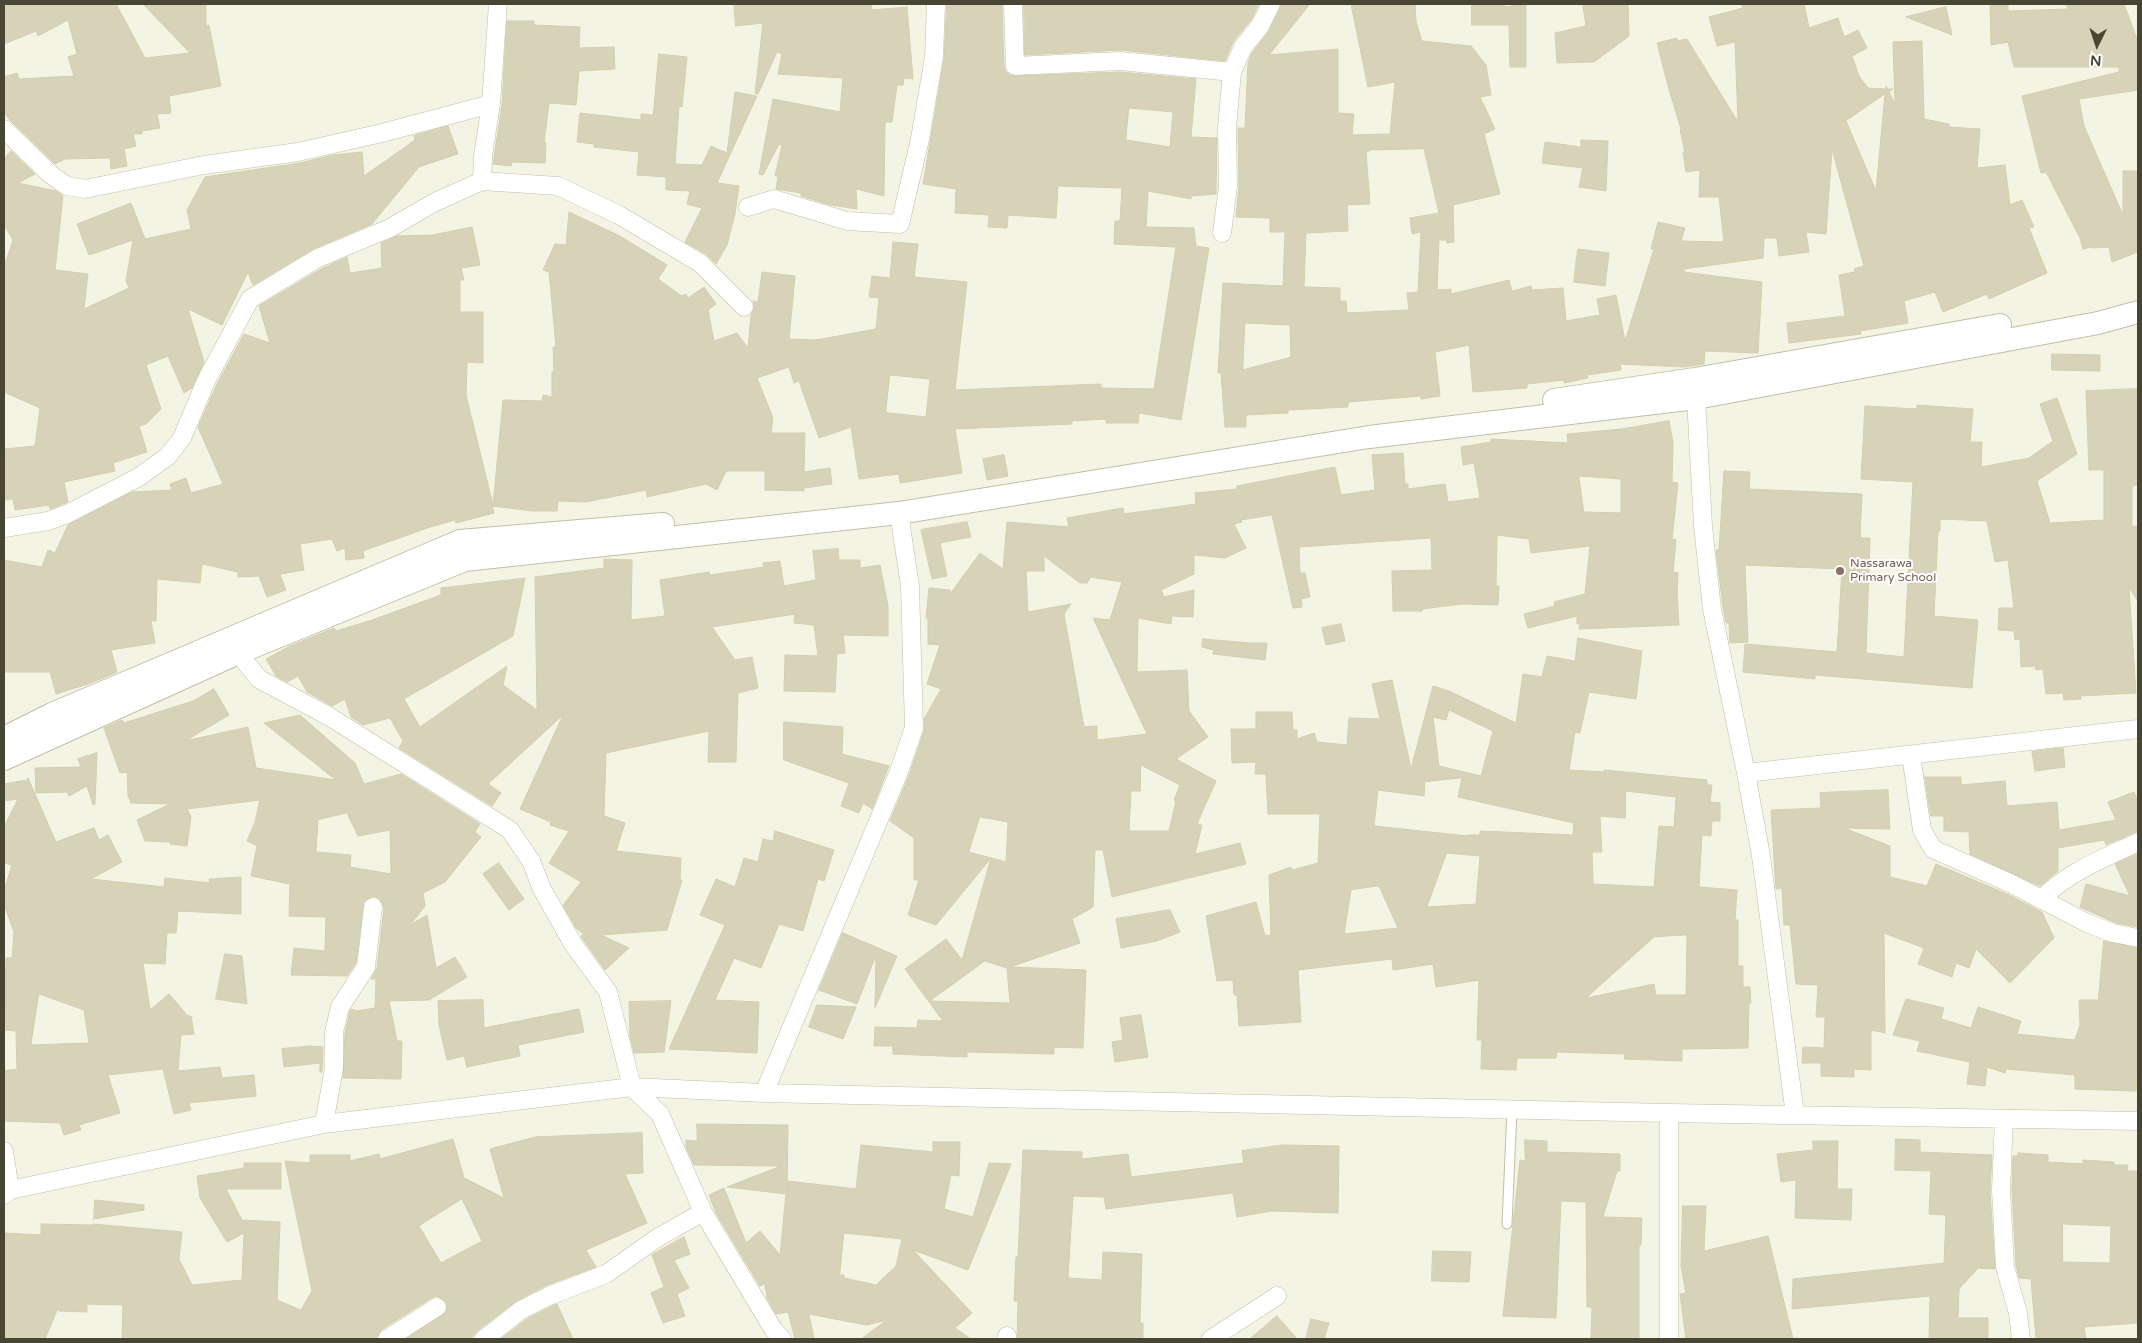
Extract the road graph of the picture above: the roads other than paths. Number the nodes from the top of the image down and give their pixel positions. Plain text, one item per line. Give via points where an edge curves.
1 (498, 4) edge
2 (936, 4) edge
3 (1013, 4) edge
4 (1271, 4) edge
5 (1232, 72) junction
6 (492, 104) junction
7 (4, 129) edge
8 (482, 181) junction
9 (748, 207) dead end
10 (1222, 233) dead end
11 (2138, 297) edge
12 (744, 307) dead end
13 (2138, 312) edge
14 (1696, 398) junction
15 (899, 514) junction
16 (4, 528) edge
17 (238, 653) junction
18 (2138, 729) edge
19 (4, 738) edge
20 (1911, 755) junction
21 (4, 759) edge
22 (1746, 773) junction
23 (2138, 842) edge
24 (2042, 899) junction
25 (373, 907) dead end
26 (2138, 938) edge
27 (632, 1087) junction
28 (764, 1093) junction
29 (1512, 1110) junction
30 (1669, 1114) junction
31 (1795, 1116) junction
32 (2004, 1119) junction
33 (2138, 1121) edge
34 (324, 1124) junction
35 (4, 1151) edge
36 (7, 1193) edge
37 (703, 1212) junction
38 (1507, 1224) dead end
39 (1277, 1296) dead end
40 (436, 1307) dead end
41 (387, 1339) edge
42 (484, 1339) edge
43 (782, 1339) edge
44 (1211, 1339) edge
45 (1669, 1339) edge
46 (2021, 1339) edge

1 - 6 street
2 - 9 street via 934,57 900,224 847,221 774,199
3 - 5 street via 1015,66 1120,61
4 - 5 street via 1260,26 1243,47
5 - 10 street via 1227,128 1228,186
6 - 7 street via 382,134 298,152 204,165 85,189 67,186 50,174
6 - 8 street
8 - 12 street via 558,186 619,215 700,263
8 - 16 street via 435,202 390,228 318,258 250,299 206,381 182,438 168,456 138,477 67,514 48,521
11 - 19 street via 2094,308 1695,379 897,499 460,541 52,714
13 - 14 street via 2098,323
14 - 15 street via 1369,437
14 - 22 street via 1703,526 1712,609
15 - 17 street via 465,560
15 - 28 street via 910,586 914,728 898,774
17 - 21 street
17 - 27 street via 259,679 330,717 510,830 531,861 573,944 608,992
18 - 20 street
20 - 22 street
20 - 24 street via 1922,830 1933,849
22 - 31 street via 1761,856
23 - 24 street via 2054,886
24 - 26 street via 2088,923
25 - 34 street via 366,967 340,1007 334,1032 334,1068
27 - 28 street
27 - 34 street
27 - 37 street via 660,1114
28 - 29 street
29 - 30 street
29 - 38 lane
30 - 31 street
30 - 45 street
31 - 32 street
32 - 33 street
32 - 46 street via 2001,1190 2005,1267 2018,1312
34 - 36 street
35 - 36 street
37 - 42 street via 651,1242 606,1274 521,1310
37 - 43 street
39 - 44 street
40 - 41 street

